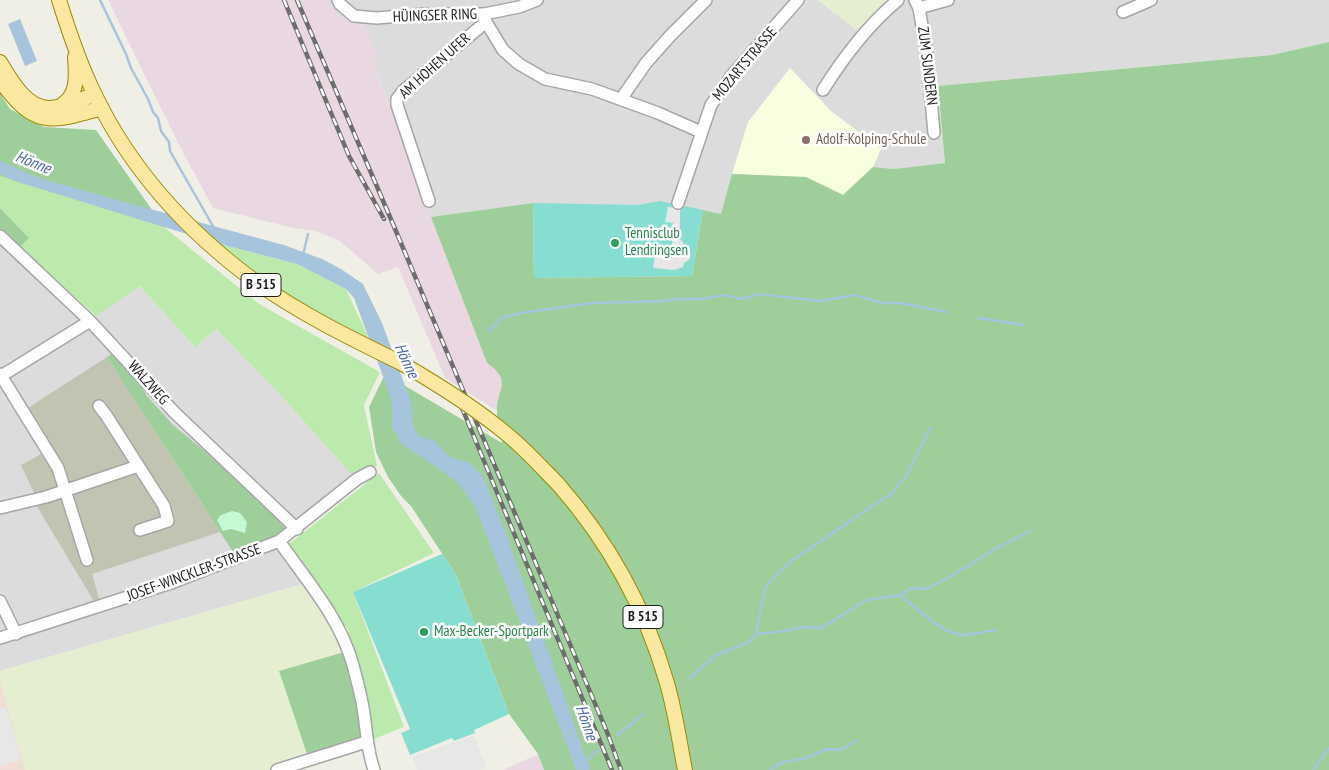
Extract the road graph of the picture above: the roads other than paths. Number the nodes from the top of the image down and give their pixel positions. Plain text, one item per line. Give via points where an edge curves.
1 (59, 0) edge
2 (537, 0) edge
3 (706, 0) edge
4 (798, 0) edge
5 (898, 0) edge
6 (948, 0) edge
7 (1151, 0) edge
8 (340, 1) edge
9 (917, 4) edge
10 (1123, 12) dead end
11 (485, 18) junction
12 (74, 46) junction
13 (0, 62) edge
14 (0, 80) edge
15 (823, 90) dead end
16 (94, 95) junction
17 (621, 98) junction
18 (60, 106) junction
19 (102, 108) junction
20 (701, 132) junction
21 (934, 133) dead end
22 (428, 201) dead end
23 (678, 203) dead end
24 (0, 236) edge
25 (90, 321) junction
26 (1, 375) edge
27 (99, 406) dead end
28 (138, 466) junction
29 (370, 472) dead end
30 (64, 491) junction
31 (0, 508) edge
32 (297, 529) junction
33 (140, 530) dead end
34 (280, 541) junction
35 (87, 560) dead end
36 (0, 601) edge
37 (16, 634) junction
38 (0, 638) edge
39 (366, 742) junction
40 (277, 770) edge
41 (374, 770) edge
42 (685, 770) edge

1 - 12 main road, B 515
2 - 11 street, HÜINGSER RING
3 - 17 street via 646,63
4 - 20 street, MOZARTSTRASSE via 732,75 711,105
5 - 15 street via 839,64
6 - 9 street
7 - 10 street
8 - 11 street, HÜINGSER RING via 354,16 377,18 424,14
9 - 21 street, ZUM SUNDERN via 927,55
11 - 17 street via 503,50 519,64 545,78
11 - 22 street, AM HOHEN UFER via 397,99
12 - 16 main road, B 515
12 - 18 main road, B 515 via 76,83 71,97
13 - 18 main road via 29,100 43,107
14 - 19 main road via 24,109 40,118 61,119
16 - 18 main road
16 - 19 main road, B 515
17 - 20 street
19 - 42 main road, B 515, bridge via 130,155 181,218 227,260 288,303 417,372 478,412 510,436 579,507 602,540 642,615 666,682
20 - 23 street, MOZARTSTRASSE
24 - 25 street, WALZWEG
25 - 26 street
25 - 32 street, WALZWEG via 174,412
26 - 30 street via 58,468
27 - 28 street
28 - 30 street
28 - 33 street via 164,506 168,521
29 - 32 street, JOSEF-WINCKLER-STRASSE
30 - 31 street
30 - 35 street
32 - 34 street, JOSEF-WINCKLER-STRASSE
34 - 37 street, JOSEF-WINCKLER-STRASSE via 174,582
34 - 39 street via 341,632 364,713
36 - 37 street
37 - 38 street, JOSEF-WINCKLER-STRASSE
39 - 40 street
39 - 41 street

